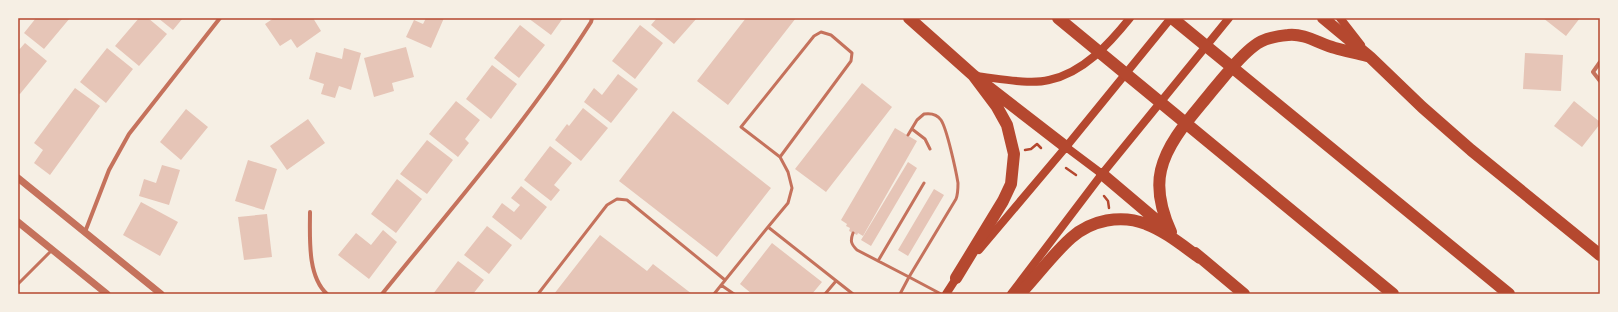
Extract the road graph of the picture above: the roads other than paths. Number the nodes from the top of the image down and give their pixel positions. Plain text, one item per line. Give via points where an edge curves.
1 (220, 18) edge
2 (592, 18) edge
3 (909, 18) edge
4 (1058, 18) edge
5 (1130, 18) edge
6 (1171, 18) edge
7 (1229, 18) edge
8 (1323, 18) edge
9 (1340, 18) edge
10 (1370, 57) junction
11 (1600, 62) edge
12 (972, 75) junction
13 (1600, 81) edge
14 (912, 129) junction
15 (908, 135) dead end
16 (1066, 146) junction
17 (930, 149) dead end
18 (780, 157) junction
19 (1102, 174) junction
20 (18, 178) edge
21 (924, 183) dead end
22 (310, 212) dead end
23 (18, 222) edge
24 (768, 227) junction
25 (85, 232) junction
26 (1171, 232) junction
27 (853, 233) dead end
28 (52, 250) junction
29 (1600, 255) edge
30 (1200, 258) junction
31 (878, 261) junction
32 (910, 277) junction
33 (956, 278) junction
34 (725, 280) junction
35 (836, 281) junction
36 (18, 284) edge
37 (721, 285) junction
38 (107, 294) edge
39 (161, 294) edge
40 (327, 294) edge
41 (382, 294) edge
42 (538, 294) edge
43 (714, 294) edge
44 (734, 294) edge
45 (825, 294) edge
46 (853, 294) edge
47 (900, 294) edge
48 (941, 294) edge
49 (946, 294) edge
50 (1012, 294) edge
51 (1020, 294) edge
52 (1244, 294) edge
53 (1393, 294) edge
54 (1509, 294) edge

1 - 25 street via 129,134 109,170
2 - 41 street via 568,58 488,164
3 - 12 highway
4 - 53 highway
5 - 12 main road via 1112,40 1078,69 1048,80 1026,81
6 - 16 main road
6 - 54 highway
7 - 19 main road
8 - 10 highway
9 - 10 main road
10 - 26 highway via 1303,36 1289,35 1269,39 1254,46 1181,130 1164,158 1160,196 1163,215
10 - 29 highway via 1466,145
11 - 13 street via 1593,72
12 - 16 highway
12 - 33 highway via 997,107 1007,125 1014,154 1011,184
14 - 15 lane
14 - 17 lane via 924,139
14 - 32 lane via 924,114 933,114 941,120 957,177 958,191 956,199
16 - 19 main road
16 - 33 main road
18 - 18 lane via 741,127 814,36 821,32 830,35 852,53 851,61
18 - 24 lane via 788,172 792,188 788,203
19 - 26 highway
19 - 50 main road
20 - 25 street
21 - 31 lane
22 - 40 street via 313,270
23 - 28 street
24 - 34 lane
24 - 35 lane
25 - 39 street
26 - 30 highway
27 - 31 lane via 850,240 854,247
28 - 36 lane
28 - 38 street
30 - 51 highway via 1157,228 1144,223 1117,219 1095,222 1072,237
30 - 52 highway
31 - 32 lane
32 - 47 lane
32 - 48 lane
33 - 49 main road
34 - 37 lane
34 - 42 lane via 627,200 617,199 607,205
35 - 45 lane
35 - 46 lane
37 - 43 lane
37 - 44 lane

